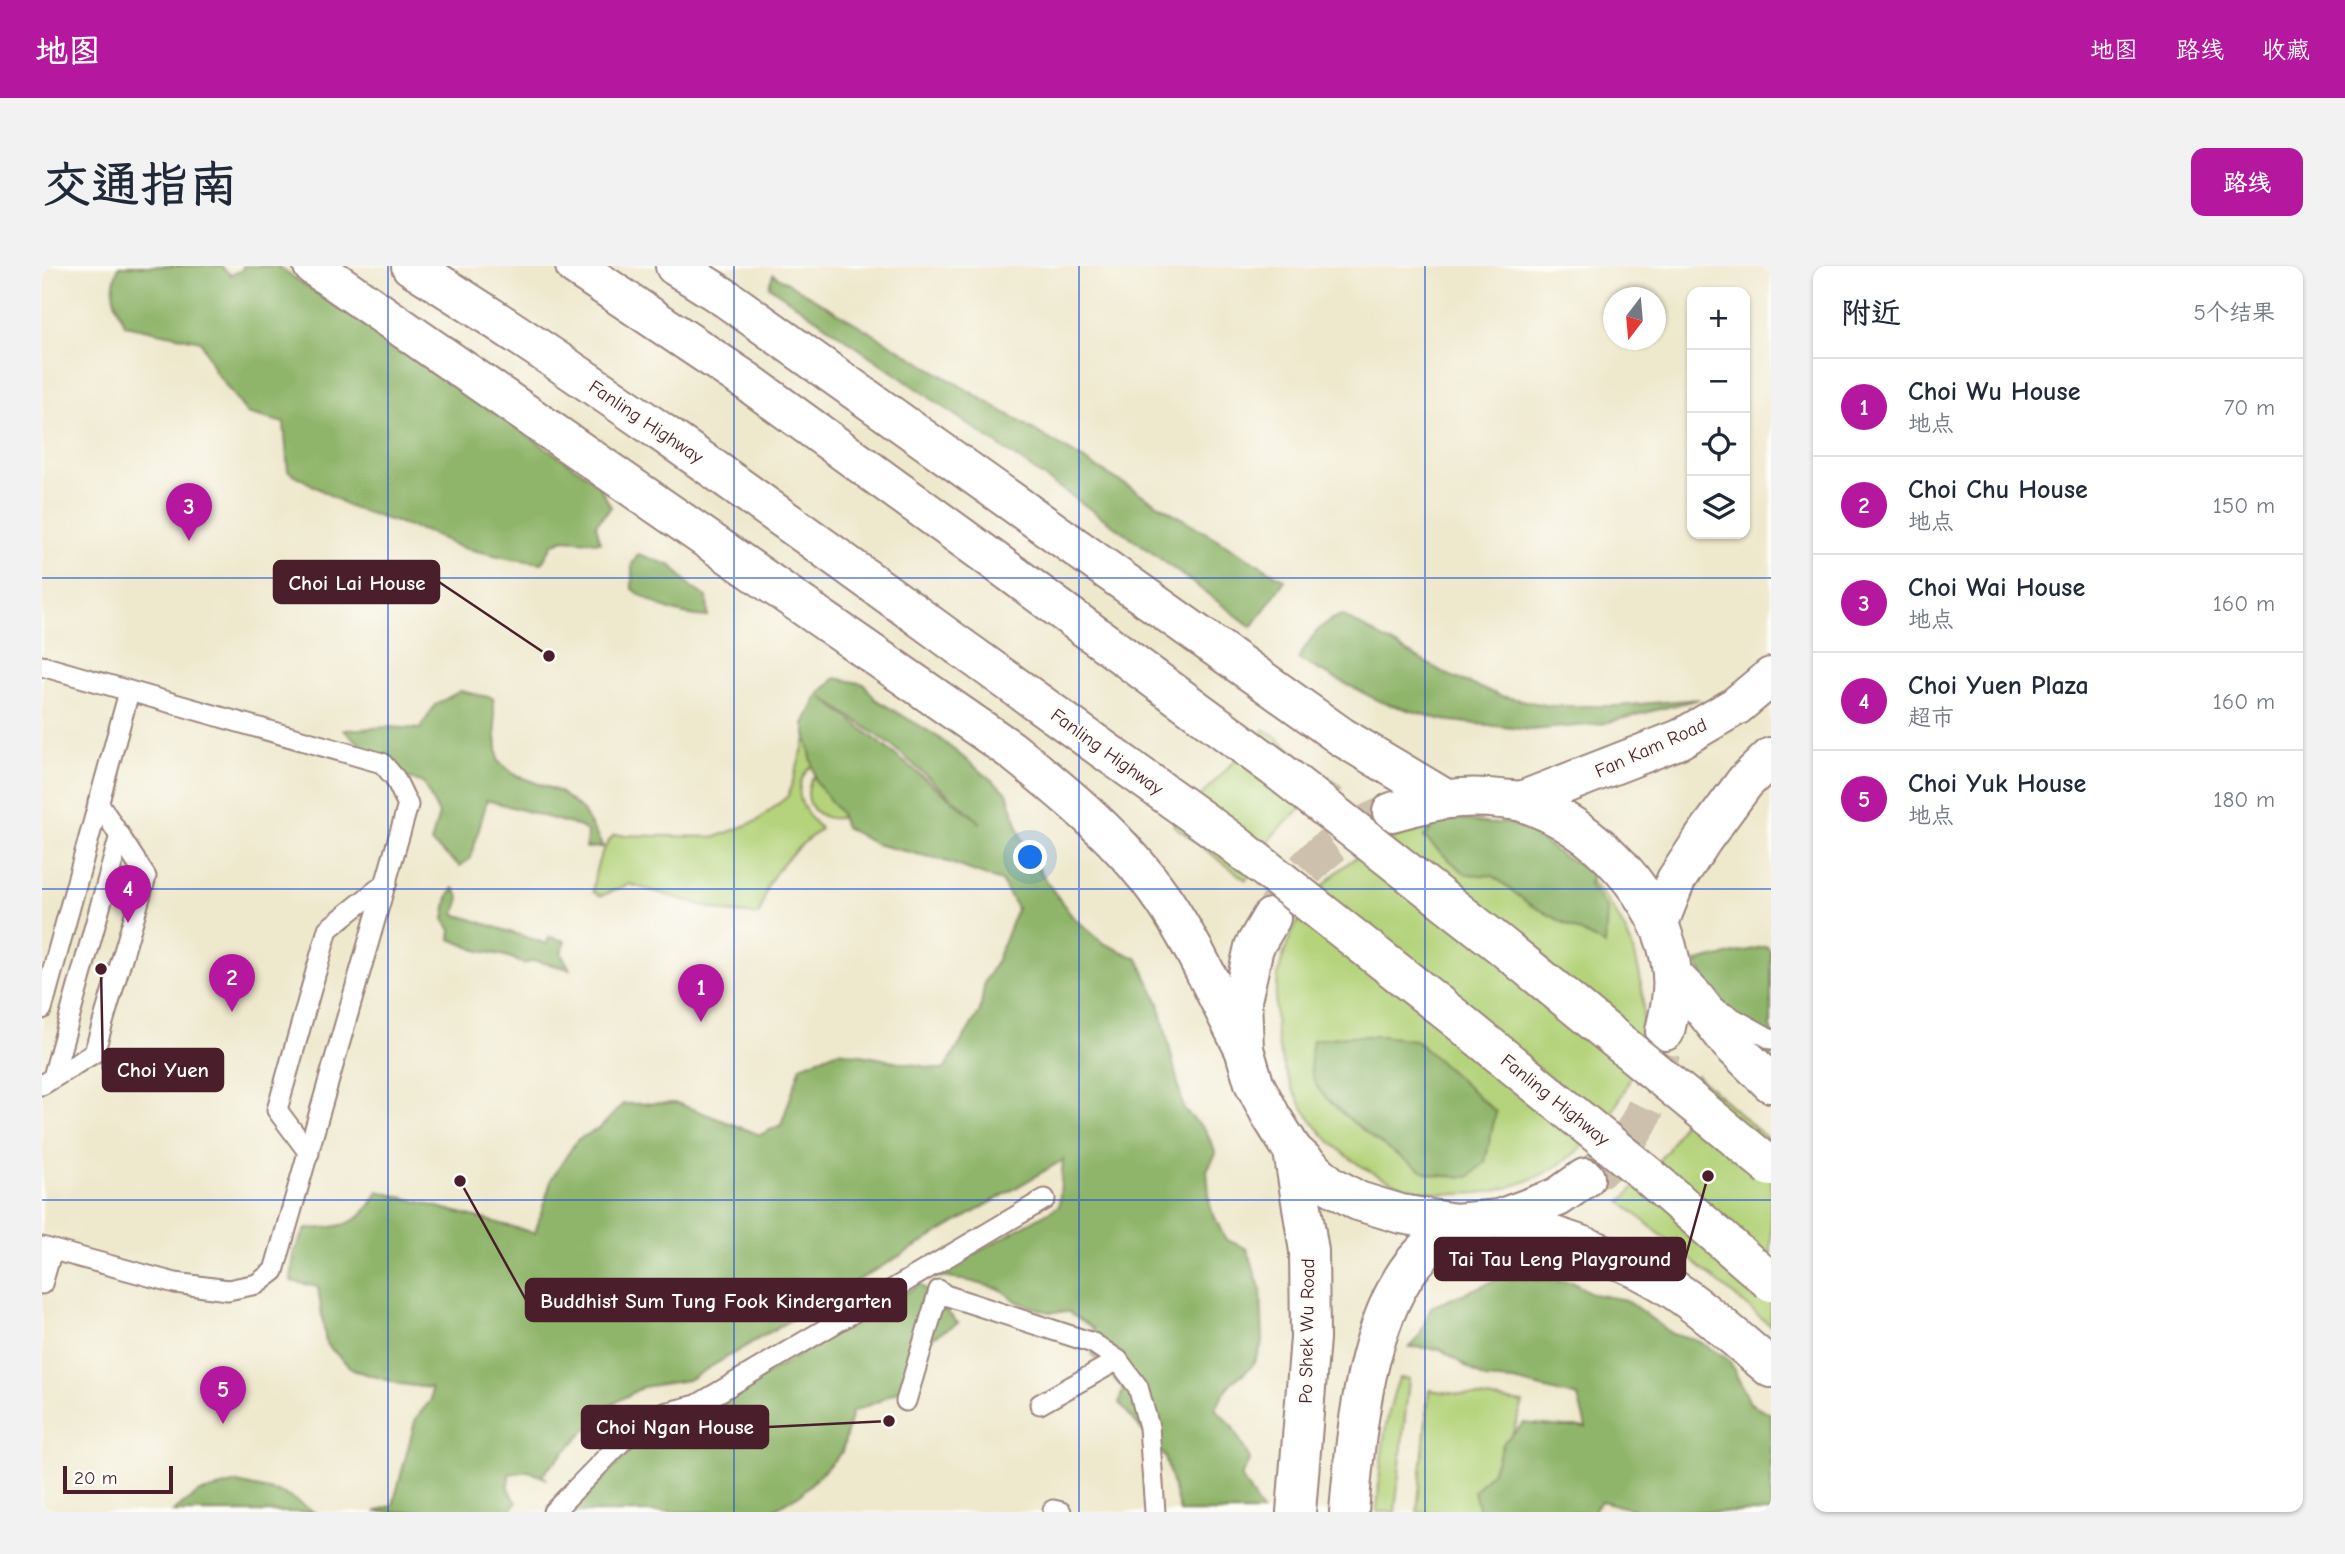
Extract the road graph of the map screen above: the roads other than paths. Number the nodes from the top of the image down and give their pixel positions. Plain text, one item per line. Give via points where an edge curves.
1 (313, 266) edge
2 (411, 266) edge
3 (575, 266) edge
4 (675, 266) edge
5 (42, 666) edge
6 (1771, 677) edge
7 (129, 692) junction
8 (1771, 757) edge
9 (1444, 798) junction
10 (98, 802) junction
11 (1521, 802) junction
12 (1392, 812) tunnel mouth
13 (120, 835) junction
14 (387, 882) junction
15 (1271, 918) tunnel mouth
16 (1659, 923) junction
17 (1683, 986) junction
18 (42, 1009) edge
19 (1665, 1031) tunnel mouth
20 (1771, 1039) edge
21 (1244, 1049) junction
22 (48, 1081) edge
23 (1771, 1083) edge
24 (1293, 1151) junction
25 (309, 1153) junction
26 (1771, 1167) edge
27 (1585, 1178) tunnel mouth
28 (1045, 1199) dead end
29 (1499, 1219) junction
30 (1455, 1223) junction
31 (47, 1248) edge
32 (1771, 1282) edge
33 (42, 1284) edge
34 (1118, 1360) junction
35 (1771, 1368) edge
36 (906, 1401) dead end
37 (1040, 1404) dead end
38 (553, 1512) edge
39 (1156, 1512) edge
40 (1296, 1512) edge
41 (1349, 1512) edge

1 - 21 main road via 1000,742 1075,801 1163,899
2 - 32 main road, Fanling Highway, bridge via 695,454 1231,841 1454,1017
3 - 26 main road, bridge via 748,382 1318,802
4 - 9 main road via 1342,737
5 - 7 lane
6 - 11 main road, Fan Kam Road via 1736,706 1680,739
7 - 10 lane
7 - 14 lane via 382,763 408,805
8 - 16 main road via 1745,782 1703,839 1676,880
9 - 11 main road
9 - 12 main road
10 - 13 lane
10 - 18 lane
11 - 16 main road via 1564,821 1600,846 1633,882
13 - 22 lane
13 - 22 lane via 146,877 94,1053
14 - 25 lane
14 - 25 lane via 328,929 277,1110
15 - 21 main road via 1254,947 1242,1000
16 - 17 main road
17 - 19 main road
17 - 20 lane
17 - 23 main road
21 - 24 main road via 1254,1083
24 - 30 main road via 1330,1185 1358,1201
24 - 40 main road, Po Shek Wu Road via 1309,1251 1310,1338
25 - 31 lane via 274,1271 257,1284 228,1290 175,1283
27 - 29 main road via 1558,1197
28 - 38 lane via 697,1405 656,1415 638,1425
29 - 30 main road
29 - 35 main road via 1638,1269 1682,1295
30 - 41 main road via 1404,1276 1380,1325 1354,1451
31 - 33 lane
34 - 36 lane via 1093,1343 939,1290
34 - 37 lane
34 - 39 lane via 1138,1387 1149,1427

